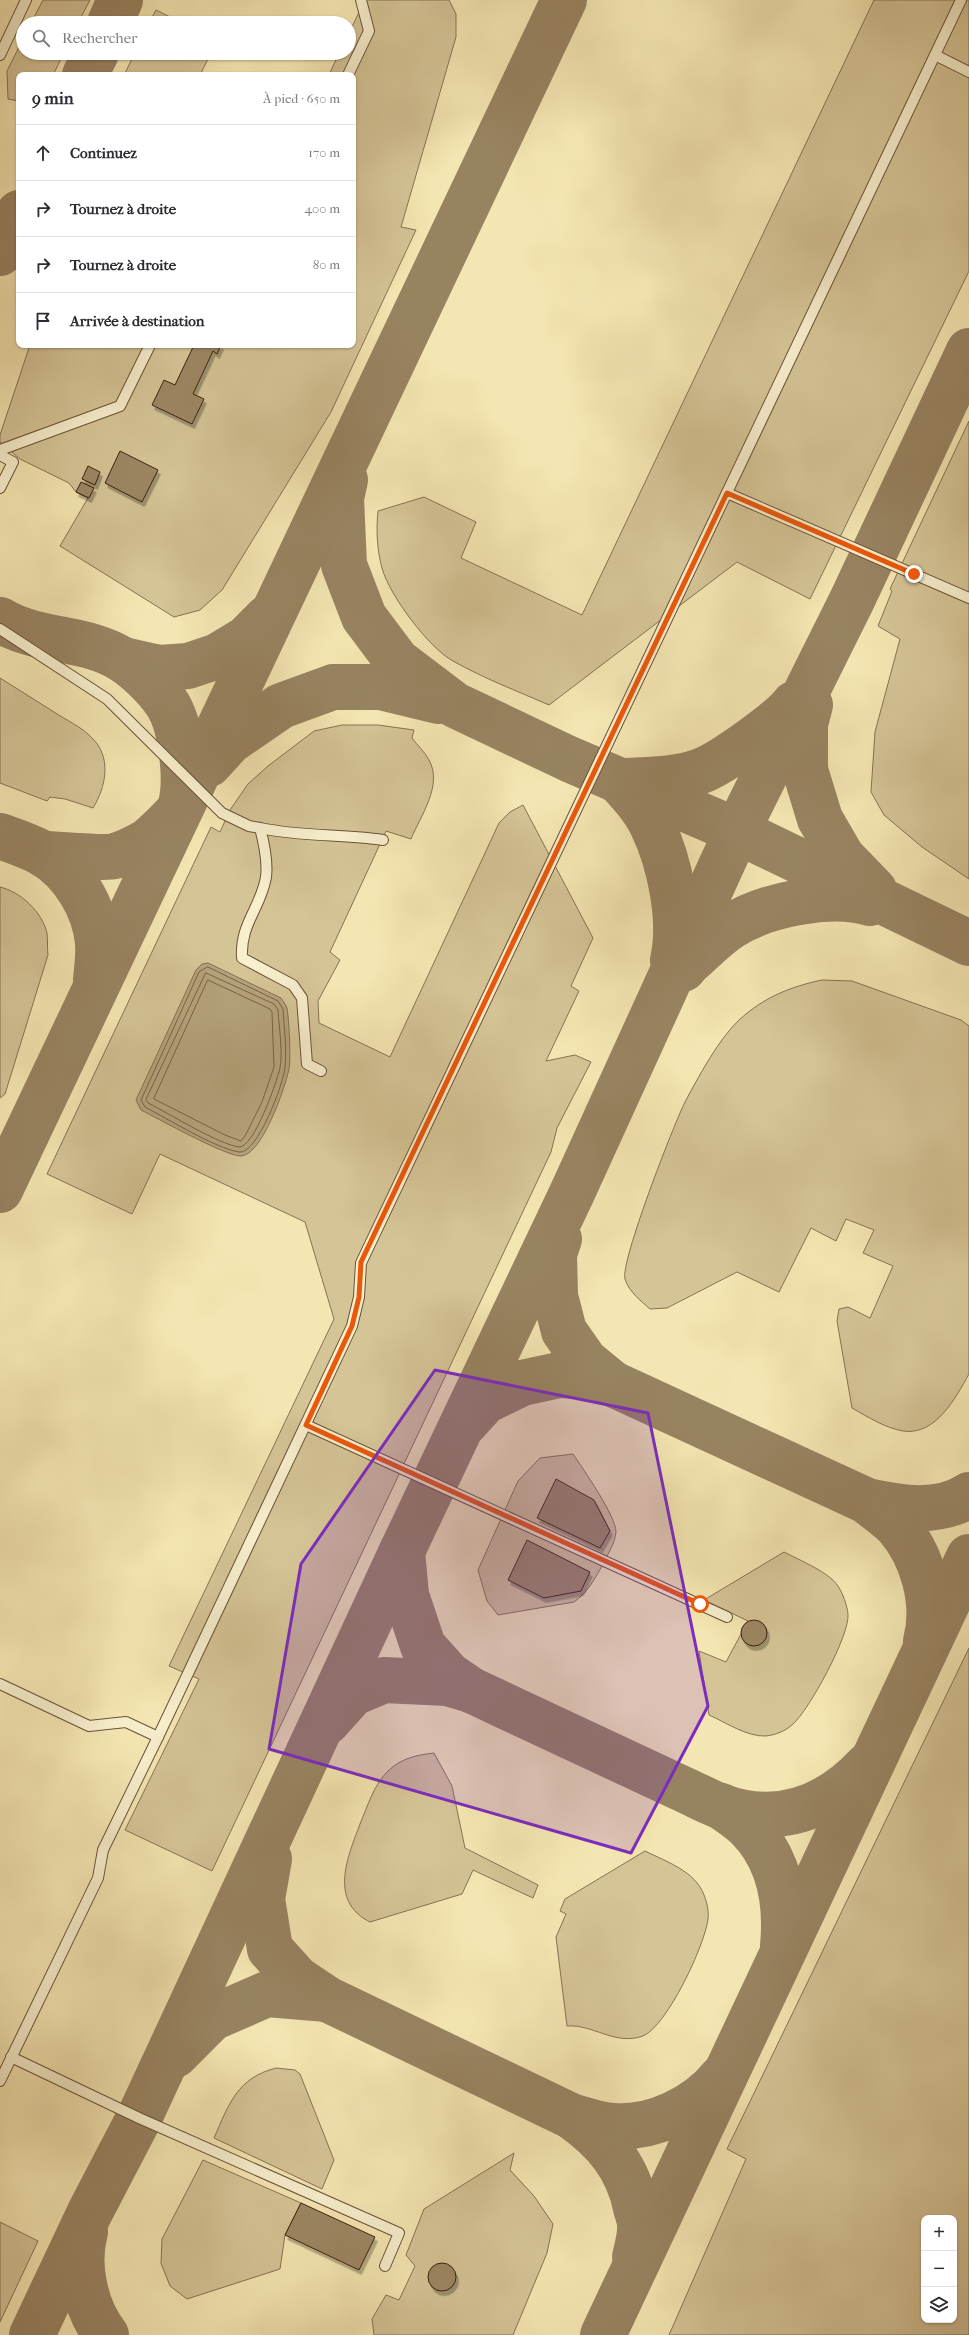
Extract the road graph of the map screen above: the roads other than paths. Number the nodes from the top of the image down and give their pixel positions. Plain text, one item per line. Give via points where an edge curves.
1 (26, 0) edge
2 (361, 0) edge
3 (961, 0) edge
4 (18, 16) edge
5 (16, 21) edge
6 (0, 55) edge
7 (935, 55) junction
8 (356, 58) edge
9 (355, 60) edge
10 (349, 72) edge
11 (969, 72) edge
12 (149, 348) edge
13 (0, 450) edge
14 (0, 456) edge
15 (0, 488) edge
16 (727, 493) junction
17 (969, 598) edge
18 (0, 629) edge
19 (260, 828) junction
20 (383, 840) dead end
21 (321, 1071) dead end
22 (306, 1425) junction
23 (728, 1617) dead end
24 (0, 1684) edge
25 (158, 1737) junction
26 (11, 2057) junction
27 (0, 2082) edge
28 (385, 2266) dead end

1 - 4 lane
2 - 8 lane via 369,31
3 - 7 lane
5 - 6 lane
7 - 11 lane
7 - 16 lane
9 - 10 lane
12 - 13 lane via 120,406
14 - 15 lane via 13,462
16 - 17 lane
16 - 22 lane via 361,1262 359,1297 352,1326
18 - 19 lane via 107,699 222,813 249,826
19 - 20 lane via 313,836 355,836
19 - 21 lane via 265,846 266,876 241,942 242,958 293,985 298,991 302,998 307,1064
22 - 23 lane
22 - 25 lane
24 - 25 lane via 89,1726 126,1722
25 - 26 lane via 103,1850 98,1878
26 - 27 lane
26 - 28 lane via 139,2118 400,2233

